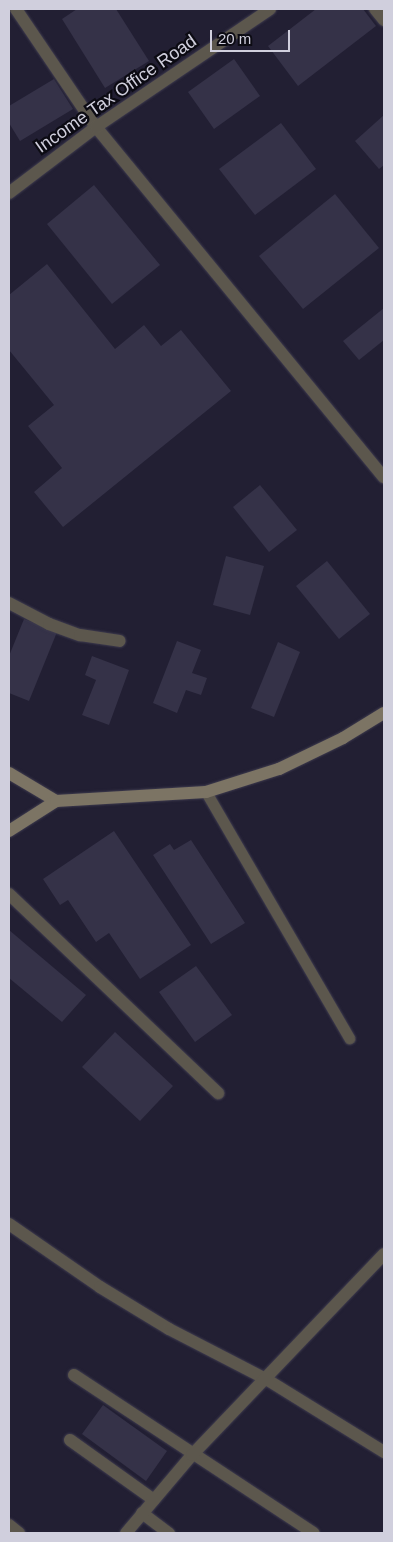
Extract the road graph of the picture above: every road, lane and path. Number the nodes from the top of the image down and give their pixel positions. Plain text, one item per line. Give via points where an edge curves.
1 (16, 9) edge
2 (270, 9) edge
3 (375, 9) edge
4 (384, 20) edge
5 (96, 127) junction
6 (9, 193) edge
7 (384, 477) edge
8 (9, 603) edge
9 (120, 640) dead end
10 (384, 713) edge
11 (9, 773) edge
12 (206, 792) junction
13 (56, 800) junction
14 (9, 832) edge
15 (9, 894) edge
16 (349, 1038) dead end
17 (218, 1093) dead end
18 (9, 1224) edge
19 (384, 1254) edge
20 (74, 1375) dead end
21 (266, 1380) junction
22 (70, 1440) dead end
23 (384, 1452) edge
24 (192, 1456) junction
25 (154, 1500) junction
26 (142, 1513) junction
27 (9, 1525) edge
28 (20, 1533) edge
29 (126, 1533) edge
30 (169, 1533) edge
31 (314, 1533) edge

1 - 5 street
2 - 5 street, Income Tax Office Road
3 - 4 street
5 - 6 street, Income Tax Office Road
5 - 7 street
8 - 9 street via 49,624 80,635
10 - 12 street via 343,738 280,769
11 - 13 street
12 - 13 street
12 - 16 lane
13 - 14 street
15 - 17 street
18 - 21 street via 100,1288
19 - 21 street
20 - 24 street
21 - 23 street
21 - 24 street
22 - 25 street
24 - 25 street
24 - 31 street
25 - 26 street
26 - 29 street
26 - 30 street
27 - 28 street

